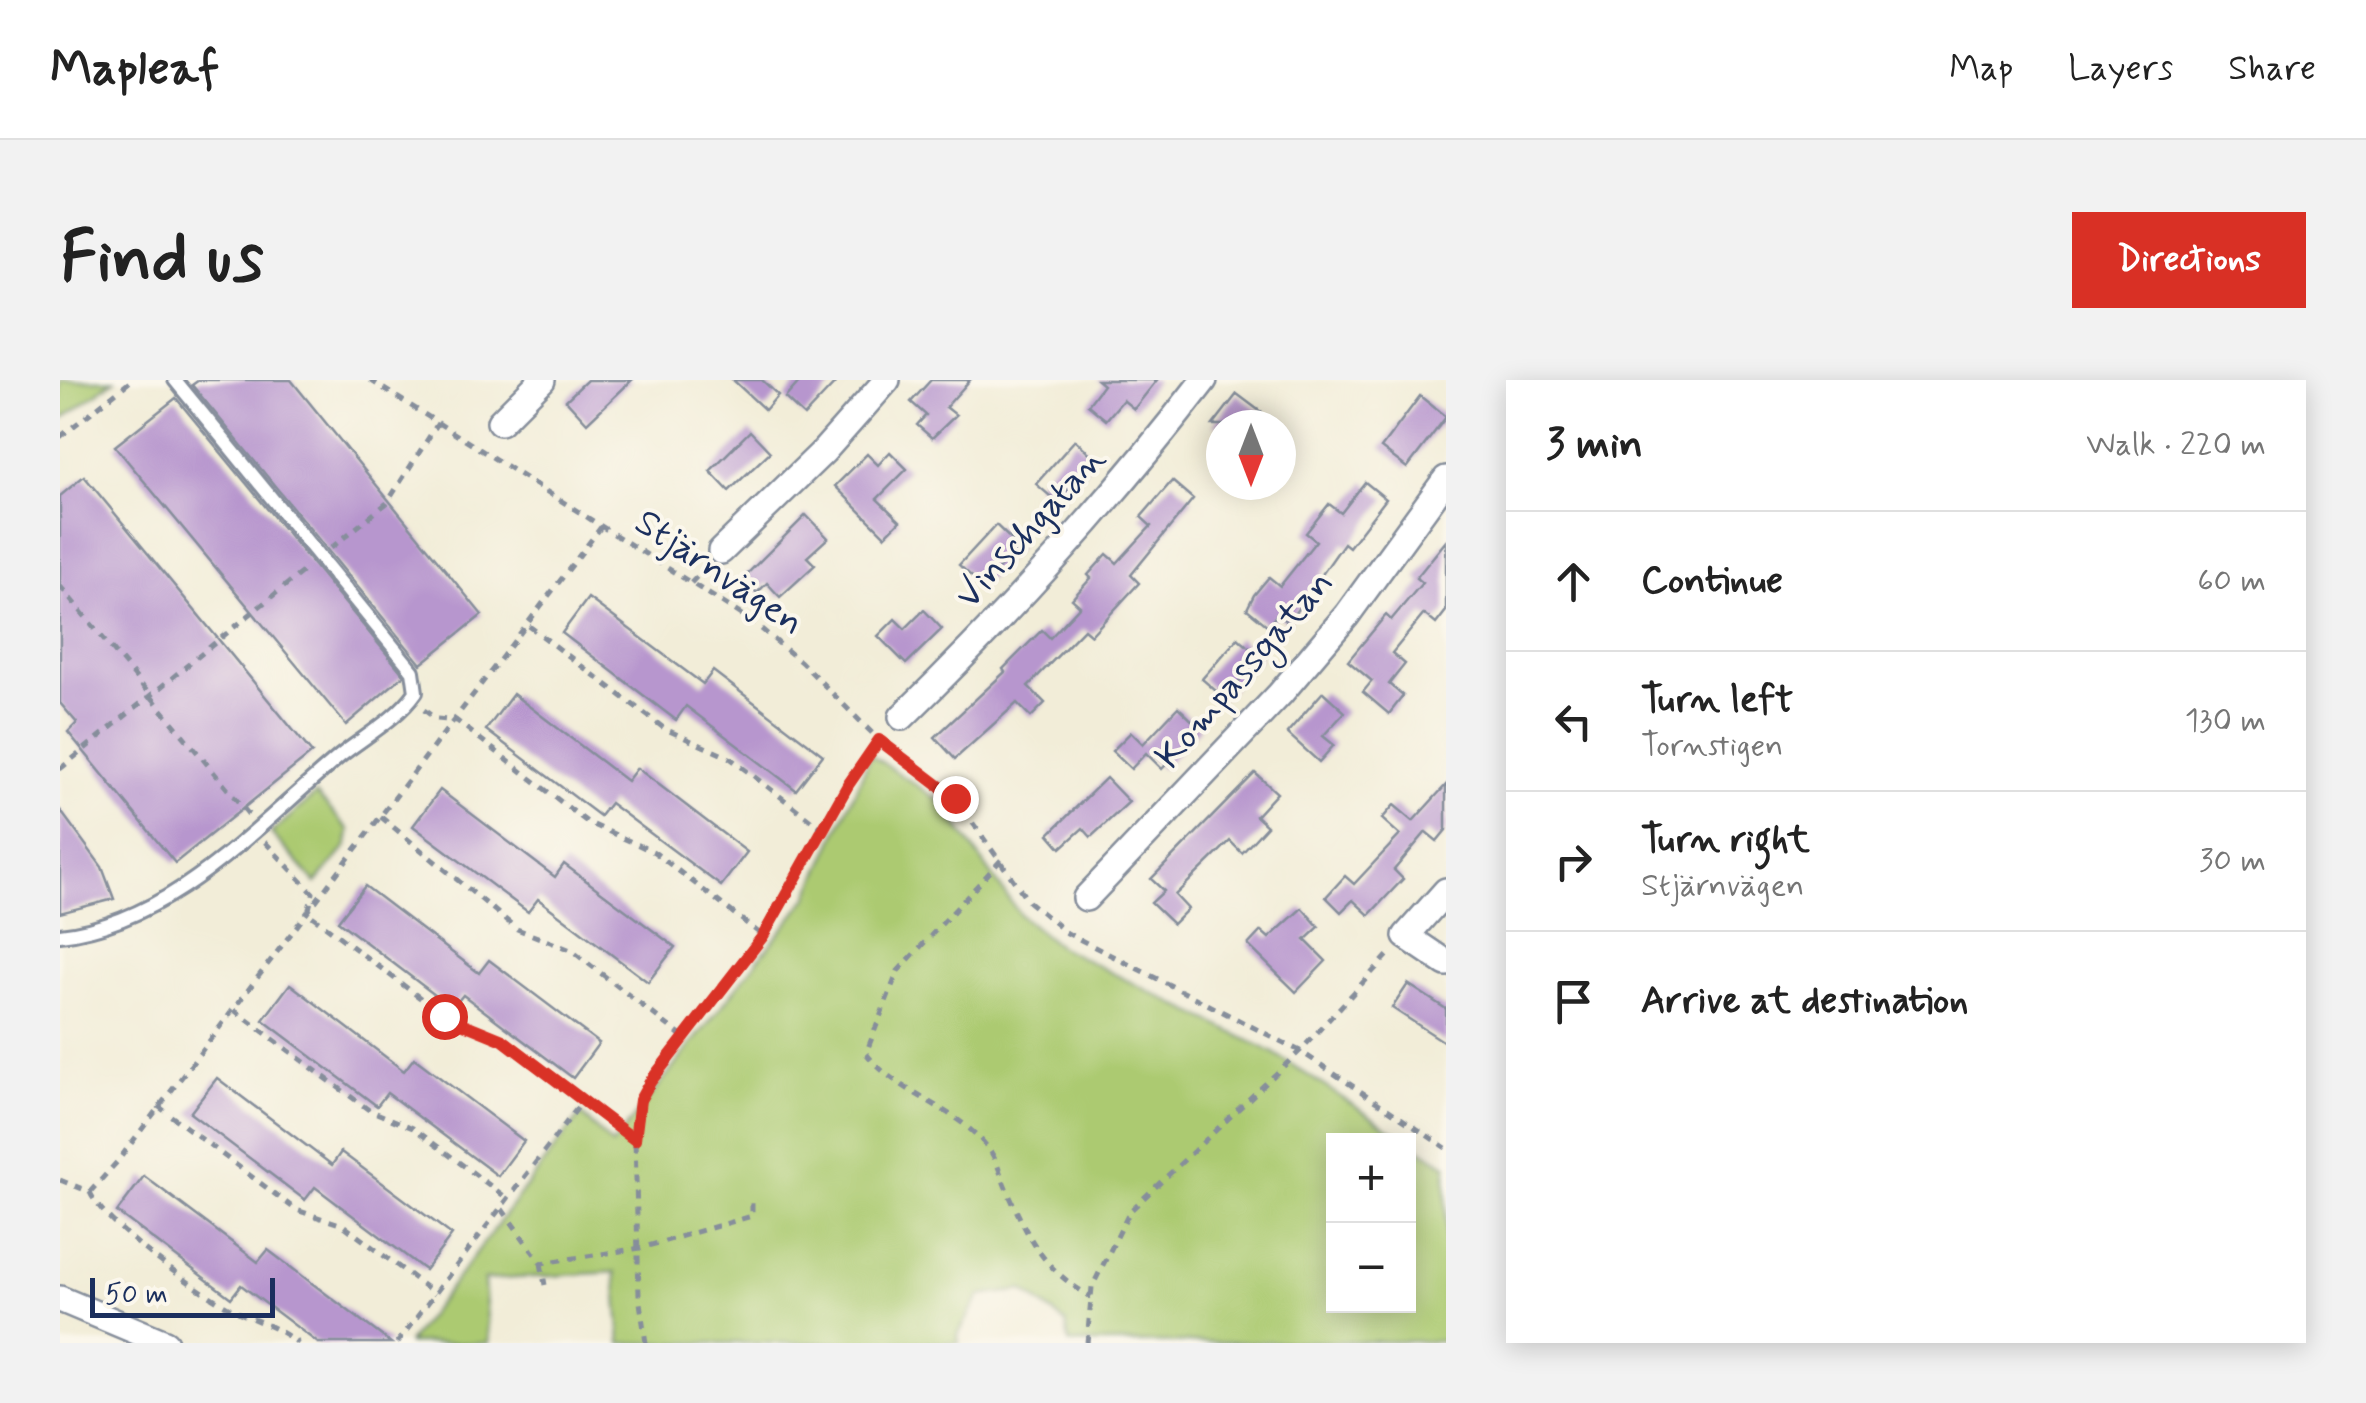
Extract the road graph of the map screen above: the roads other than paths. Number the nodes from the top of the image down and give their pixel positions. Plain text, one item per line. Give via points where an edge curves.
1 (175, 380) edge
2 (542, 380) edge
3 (887, 380) edge
4 (1204, 380) edge
5 (500, 422) dead end
6 (1446, 480) edge
7 (722, 552) dead end
8 (902, 717) dead end
9 (1446, 891) edge
10 (1086, 898) dead end
11 (60, 935) edge
12 (1446, 963) edge
13 (60, 1299) edge
14 (165, 1343) edge

1 - 11 lane via 417,682 412,698 256,829 139,914
2 - 5 street
3 - 7 street
4 - 8 street, Vinschgatan via 1122,487
6 - 10 street, Kompassgatan via 1280,694
9 - 12 street via 1406,936
13 - 14 street

